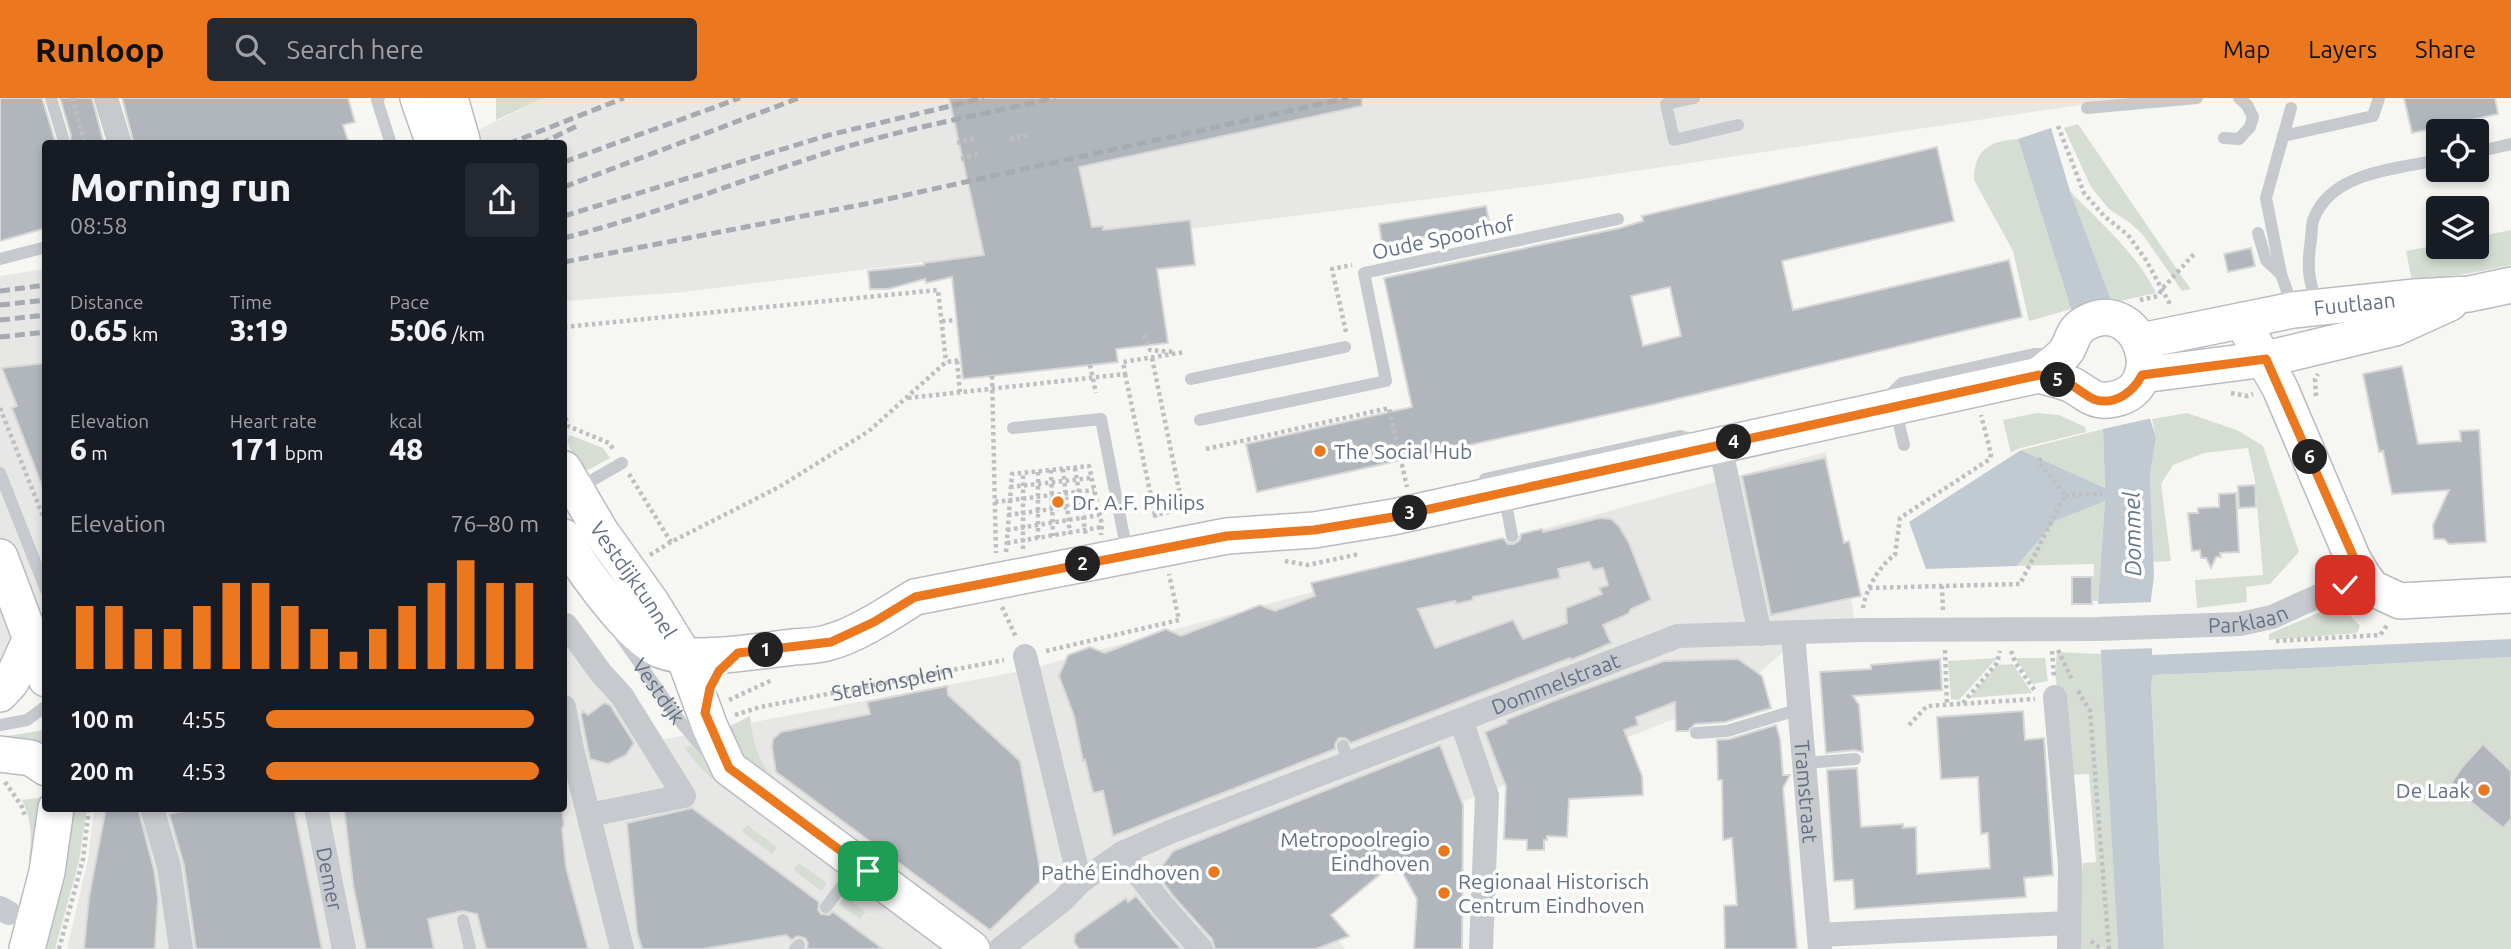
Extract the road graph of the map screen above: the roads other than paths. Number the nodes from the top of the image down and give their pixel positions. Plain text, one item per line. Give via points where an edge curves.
1 (51, 98) edge
2 (106, 98) edge
3 (418, 98) edge
4 (450, 98) edge
5 (1694, 98) edge
6 (2197, 98) edge
7 (2239, 98) edge
8 (2379, 98) edge
9 (378, 99) edge
10 (2087, 108) dead end
11 (2291, 108) dead end
12 (1738, 125) dead end
13 (2283, 136) junction
14 (62, 138) dead end
15 (2224, 138) dead end
16 (119, 140) edge
17 (390, 140) edge
18 (447, 140) edge
19 (448, 140) edge
20 (2511, 145) edge
21 (2489, 149) edge
22 (2426, 163) edge
23 (1618, 219) dead end
24 (2259, 233) dead end
25 (42, 248) edge
26 (0, 259) edge
27 (2281, 274) junction
28 (2511, 285) edge
29 (2469, 295) junction
30 (2306, 308) junction
31 (2242, 321) junction
32 (2130, 331) junction
33 (1345, 347) dead end
34 (2058, 354) junction
35 (2266, 359) junction
36 (2141, 378) junction
37 (1191, 379) dead end
38 (1884, 409) junction
39 (1200, 420) dead end
40 (1013, 428) dead end
41 (1904, 445) dead end
42 (622, 463) dead end
43 (1724, 463) junction
44 (0, 473) edge
45 (569, 480) edge
46 (1487, 487) junction
47 (1512, 536) dead end
48 (567, 553) edge
49 (1128, 556) junction
50 (0, 557) edge
51 (2362, 576) junction
52 (42, 580) edge
53 (2511, 595) edge
54 (579, 618) edge
55 (2166, 627) joint
56 (1760, 634) junction
57 (1793, 634) junction
58 (30, 640) junction
59 (567, 648) edge
60 (738, 653) junction
61 (683, 654) junction
62 (1025, 656) road end
63 (42, 668) edge
64 (0, 694) edge
65 (2055, 697) road end
66 (42, 709) edge
67 (1800, 709) junction
68 (705, 713) junction
69 (567, 720) edge
70 (1461, 720) junction
71 (0, 725) edge
72 (1696, 733) dead end
73 (0, 754) edge
74 (1856, 759) dead end
75 (1805, 763) junction
76 (42, 765) edge
77 (729, 768) junction
78 (153, 812) edge
79 (317, 812) edge
80 (589, 814) junction
81 (49, 816) edge
82 (1122, 853) junction
83 (858, 864) junction
84 (1080, 882) junction
85 (826, 907) dead end
86 (463, 920) dead end
87 (2067, 923) junction
88 (1819, 942) edge
89 (27, 949) edge
90 (181, 949) edge
91 (344, 949) edge
92 (470, 949) edge
93 (622, 949) edge
94 (972, 949) edge
95 (1000, 949) edge
96 (1201, 949) edge
97 (1481, 949) edge
98 (2069, 949) edge

1 - 14 lane
2 - 16 street
3 - 18 street
4 - 19 street
5 - 12 lane via 1666,104 1674,140
6 - 10 lane
7 - 15 lane via 2253,117 2250,127 2239,139
8 - 13 lane via 2373,116
9 - 17 lane
11 - 13 lane
13 - 27 lane via 2266,198
20 - 21 lane
22 - 30 lane via 2363,176 2331,192 2313,218
23 - 39 lane, Oude Spoorhof via 1364,273 1386,380
24 - 27 lane via 2266,260
25 - 26 lane
27 - 30 lane
28 - 29 street, Fuutlaan
29 - 30 street, Fuutlaan
29 - 35 street, Fuutlaan via 2395,328
30 - 31 street, Fuutlaan
31 - 32 street, Fuutlaan
31 - 35 street
32 - 34 street via 2100,319 2091,321
32 - 36 street via 2145,358
33 - 37 lane
34 - 36 street via 2069,383 2094,399 2120,398
34 - 38 street
35 - 36 street, Fuutlaan
35 - 51 street
38 - 41 lane
38 - 43 street
40 - 49 lane via 1101,419
42 - 45 lane
43 - 46 street
43 - 56 street
44 - 52 lane
45 - 61 street, Vestdijktunnel
46 - 47 lane
46 - 49 street via 1314,530 1227,536 1166,561
48 - 54 street, Vestdijktunnel
49 - 60 street via 1004,569 915,597 831,642
50 - 58 street
51 - 53 street via 2380,593 2400,601
51 - 55 street, Parklaan via 2272,617 2240,624
54 - 59 street
54 - 61 street
54 - 77 lane, Vestdijk via 620,636 683,726 707,755
54 - 80 street, Vestdijk via 684,796
55 - 57 street, Dommelstraat
56 - 57 street, Dommelstraat
56 - 70 street, Dommelstraat via 1678,636
57 - 67 street, Tramstraat
58 - 63 street
58 - 64 street via 11,682
60 - 61 street
60 - 68 street via 719,671
61 - 68 street, Vestdijk
62 - 84 street
65 - 87 street via 2070,865
66 - 71 lane via 27,720
67 - 72 lane via 1727,731
67 - 75 street, Tramstraat
68 - 77 street, Vestdijk
69 - 80 street
70 - 82 street, Dommelstraat via 1346,755
70 - 97 street via 1487,796
73 - 76 street via 31,758
74 - 75 lane
75 - 88 street, Tramstraat
77 - 83 street, Vestdijk
78 - 90 street via 169,867
79 - 91 street, Demer
80 - 93 street
81 - 89 street via 47,872
82 - 84 street, Dommelstraat
82 - 96 street
83 - 85 lane
83 - 94 street, Vestdijk
84 - 95 street, Dommelstraat
86 - 92 lane
87 - 88 street
87 - 98 street

